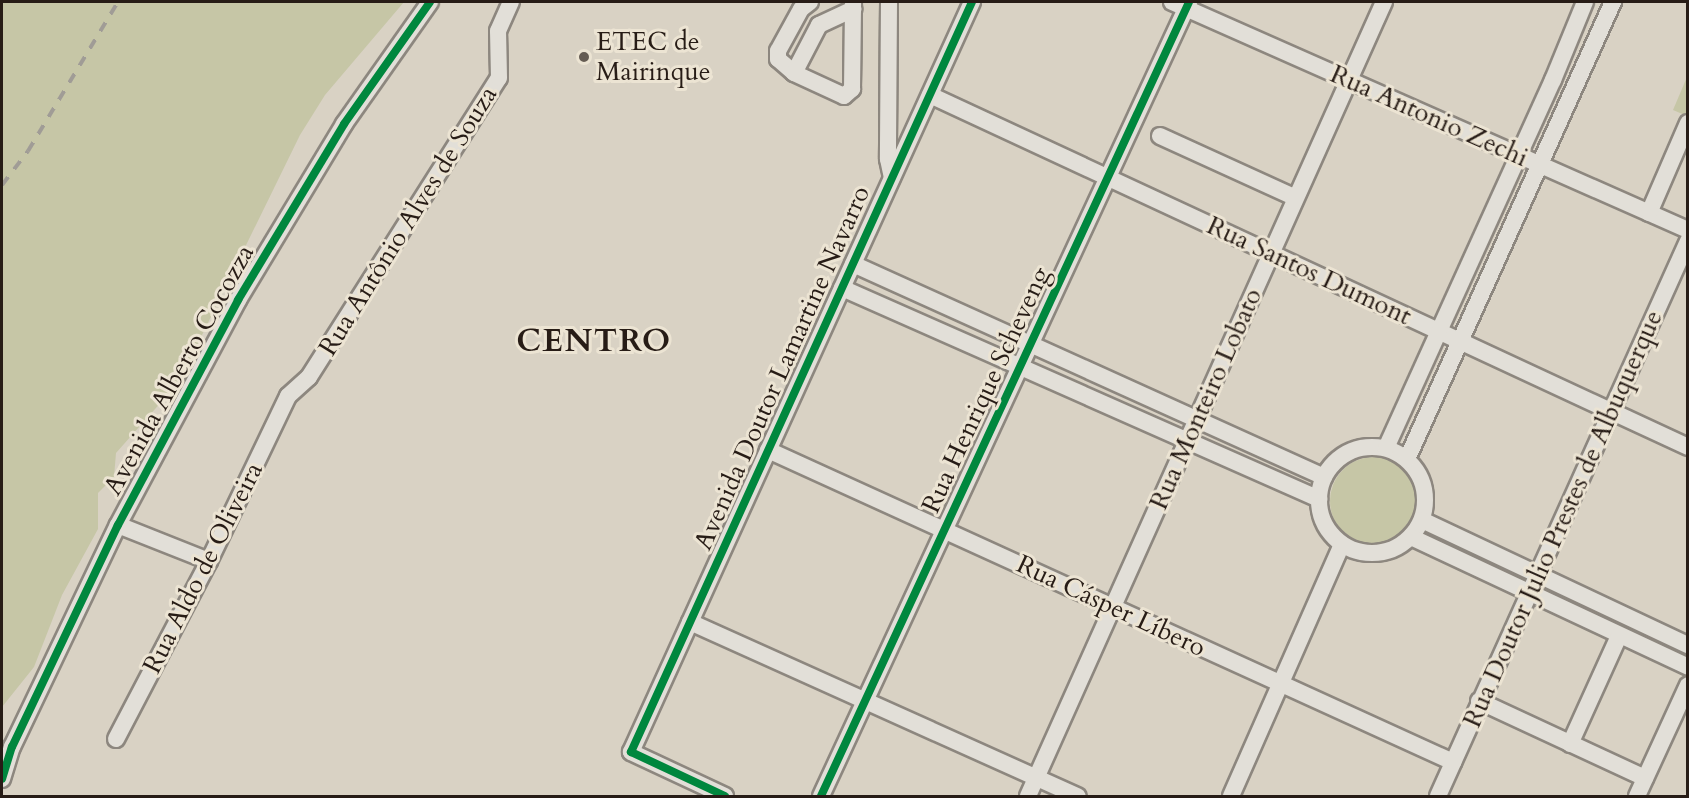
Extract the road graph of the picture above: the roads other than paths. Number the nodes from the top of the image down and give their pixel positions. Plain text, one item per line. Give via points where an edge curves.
1 (430, 2) edge
2 (511, 2) edge
3 (889, 2) edge
4 (1384, 2) edge
5 (1585, 2) edge
6 (1613, 2) edge
7 (1181, 3) edge
8 (806, 5) edge
9 (853, 5) edge
10 (968, 6) edge
11 (819, 26) junction
12 (794, 74) junction
13 (1348, 80) junction
14 (930, 95) junction
15 (1688, 123) edge
16 (1160, 136) dead end
17 (1516, 155) junction
18 (1540, 165) junction
19 (1106, 177) junction
20 (892, 178) junction
21 (1296, 198) junction
22 (1648, 213) junction
23 (1688, 230) edge
24 (1688, 241) edge
25 (1271, 253) junction
26 (853, 264) junction
27 (842, 288) junction
28 (1438, 331) junction
29 (1460, 341) junction
30 (1030, 345) junction
31 (1021, 366) junction
32 (288, 396) joint
33 (1612, 412) junction
34 (1196, 420) junction
35 (1189, 439) junction
36 (1688, 447) edge
37 (1386, 448) junction
38 (768, 450) junction
39 (1407, 459) junction
40 (1324, 477) junction
41 (1319, 500) junction
42 (1422, 520) junction
43 (118, 525) junction
44 (945, 529) junction
45 (1411, 537) junction
46 (1342, 544) junction
47 (208, 561) junction
48 (1537, 575) junction
49 (1527, 594) junction
50 (1113, 606) junction
51 (690, 622) junction
52 (1619, 636) junction
53 (1688, 645) edge
54 (1688, 668) edge
55 (1282, 685) junction
56 (1688, 685) edge
57 (865, 701) junction
58 (1479, 701) junction
59 (116, 739) dead end
60 (1570, 744) junction
61 (1454, 762) junction
62 (1036, 778) junction
63 (1645, 778) junction
64 (2, 779) edge
65 (725, 796) edge
66 (821, 796) edge
67 (1028, 796) edge
68 (1078, 796) edge
69 (1231, 796) edge
70 (1438, 796) edge
71 (1637, 796) edge

1 - 43 street, Avenida Alberto Cocozza via 344,124 238,300
2 - 32 street, Rua Antônio Alves de Souza via 498,31 499,78 309,377
3 - 20 street via 888,159
4 - 13 street, Rua Monteiro Lobato
5 - 17 street
6 - 18 street
7 - 13 street, Rua Antonio Zechi
7 - 19 street, Rua Henrique Scheveng
8 - 11 street
8 - 12 street via 778,51 778,59
9 - 11 street
9 - 12 street via 852,89 848,94
10 - 14 street, Avenida Doutor Lamartine Navarro
11 - 12 street
13 - 17 street, Rua Antonio Zechi
13 - 21 street, Rua Monteiro Lobato
14 - 19 street, Rua Santos Dumont
14 - 20 street, Avenida Doutor Lamartine Navarro
15 - 22 street
16 - 21 street
17 - 18 street, Rua Antonio Zechi
17 - 28 street
18 - 22 street, Rua Antonio Zechi
18 - 29 street
19 - 25 street, Rua Santos Dumont
19 - 30 street, Rua Henrique Scheveng
20 - 26 street, Avenida Doutor Lamartine Navarro
21 - 25 street, Rua Monteiro Lobato
22 - 23 street, Rua Antonio Zechi
24 - 33 street, Rua Doutor Julio Prestes de Albuquerque
25 - 28 street, Rua Santos Dumont
25 - 34 street, Rua Monteiro Lobato
26 - 27 street, Avenida Doutor Lamartine Navarro
26 - 30 street
27 - 31 street
27 - 38 street, Avenida Doutor Lamartine Navarro
28 - 29 street, Rua Santos Dumont
28 - 37 street
29 - 33 street, Rua Santos Dumont
29 - 39 street
30 - 31 street, Rua Henrique Scheveng
30 - 34 street
31 - 35 street
31 - 44 street, Rua Henrique Scheveng
32 - 47 street, Rua Aldo de Oliveira
33 - 36 street, Rua Santos Dumont
33 - 48 street, Rua Doutor Julio Prestes de Albuquerque
34 - 35 street, Rua Monteiro Lobato
34 - 40 street
35 - 41 street
35 - 50 street, Rua Monteiro Lobato
37 - 39 street
37 - 40 street via 1368,446 1350,451
38 - 44 street, Rua Cásper Líbero
38 - 51 street, Avenida Doutor Lamartine Navarro
39 - 42 street via 1424,487
40 - 41 street
41 - 46 street via 1321,517
42 - 45 street
42 - 48 street
43 - 47 street
43 - 64 street, Avenida Alberto Cocozza via 12,747
44 - 50 street, Rua Cásper Líbero
44 - 57 street, Rua Henrique Scheveng
45 - 46 street via 1378,553 1355,551
45 - 49 street
46 - 55 street
47 - 59 street, Rua Aldo de Oliveira
48 - 49 street, Rua Doutor Julio Prestes de Albuquerque
48 - 53 street
49 - 52 street
49 - 58 street, Rua Doutor Julio Prestes de Albuquerque
50 - 55 street, Rua Cásper Líbero
50 - 62 street, Rua Monteiro Lobato
51 - 57 street
51 - 65 street, Avenida Doutor Lamartine Navarro via 631,752
52 - 54 street
52 - 60 street
55 - 61 street, Rua Cásper Líbero
55 - 69 street
56 - 63 street
57 - 62 street
57 - 66 street, Rua Henrique Scheveng
58 - 60 street
58 - 61 street, Rua Doutor Julio Prestes de Albuquerque
60 - 63 street
61 - 70 street, Rua Doutor Julio Prestes de Albuquerque
62 - 67 street, Rua Monteiro Lobato
62 - 68 street
63 - 71 street

